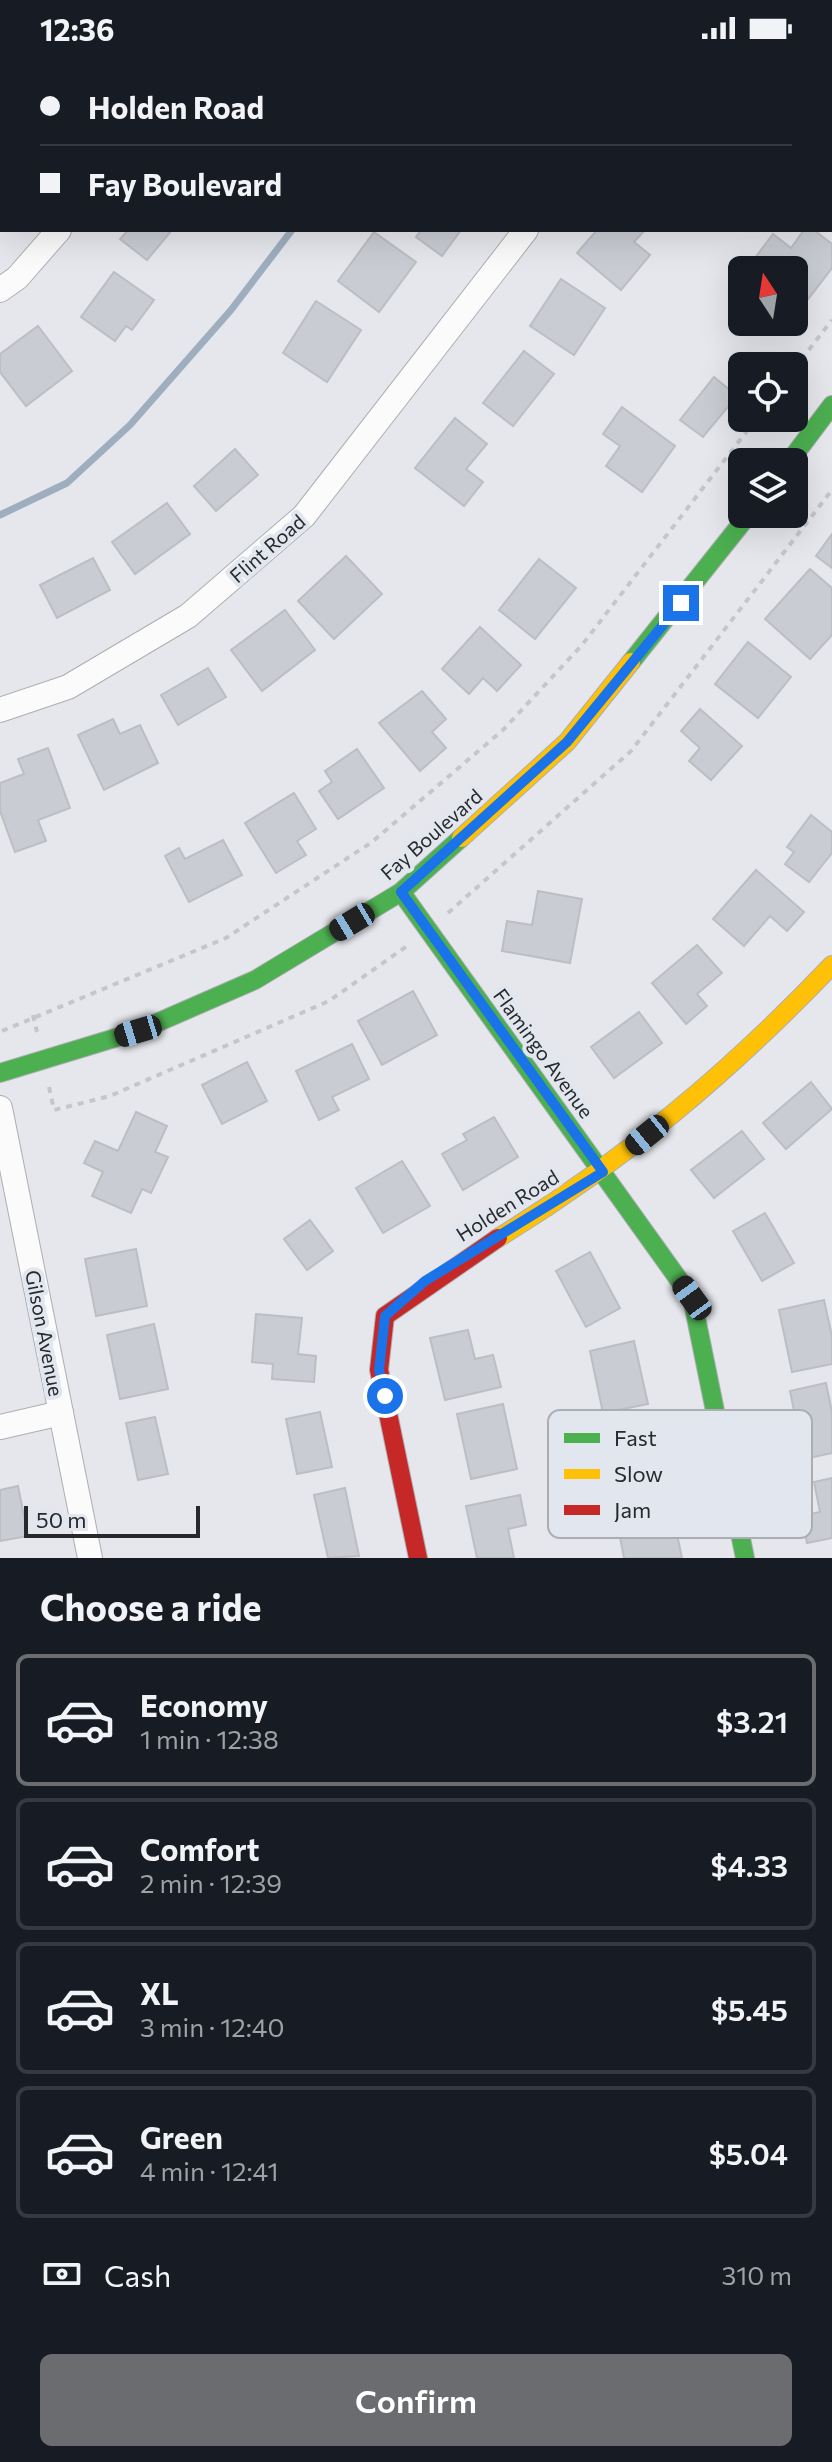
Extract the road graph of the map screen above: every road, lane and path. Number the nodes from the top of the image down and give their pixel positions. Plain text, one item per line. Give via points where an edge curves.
1 (57, 232) edge
2 (524, 232) edge
3 (0, 290) edge
4 (832, 320) edge
5 (807, 352) edge
6 (832, 405) edge
7 (746, 432) edge
8 (800, 448) edge
9 (738, 528) edge
10 (0, 710) edge
11 (401, 892) junction
12 (832, 965) edge
13 (2, 1031) edge
14 (0, 1073) edge
15 (47, 1076) dead end
16 (0, 1108) edge
17 (54, 1110) dead end
18 (603, 1172) junction
19 (715, 1410) edge
20 (61, 1413) junction
21 (0, 1427) edge
22 (741, 1538) edge
23 (90, 1558) edge
24 (418, 1558) edge
25 (745, 1558) edge

1 - 3 street
2 - 10 street, Flint Road via 304,516 188,616 68,687
4 - 5 path
6 - 8 street
7 - 13 path via 582,645 503,730 372,842 226,938
9 - 11 street, Fay Boulevard via 567,742
11 - 14 street, Fay Boulevard via 255,980 138,1031
11 - 18 street, Flamingo Avenue
12 - 18 street, Holden Road via 758,1043
15 - 17 path
16 - 20 street, Gilson Avenue
18 - 19 street, Flamingo Avenue via 692,1298
18 - 24 street, Holden Road via 425,1281 385,1316 379,1370
20 - 21 street
20 - 23 street, Gilson Avenue
22 - 25 street, Flamingo Avenue

